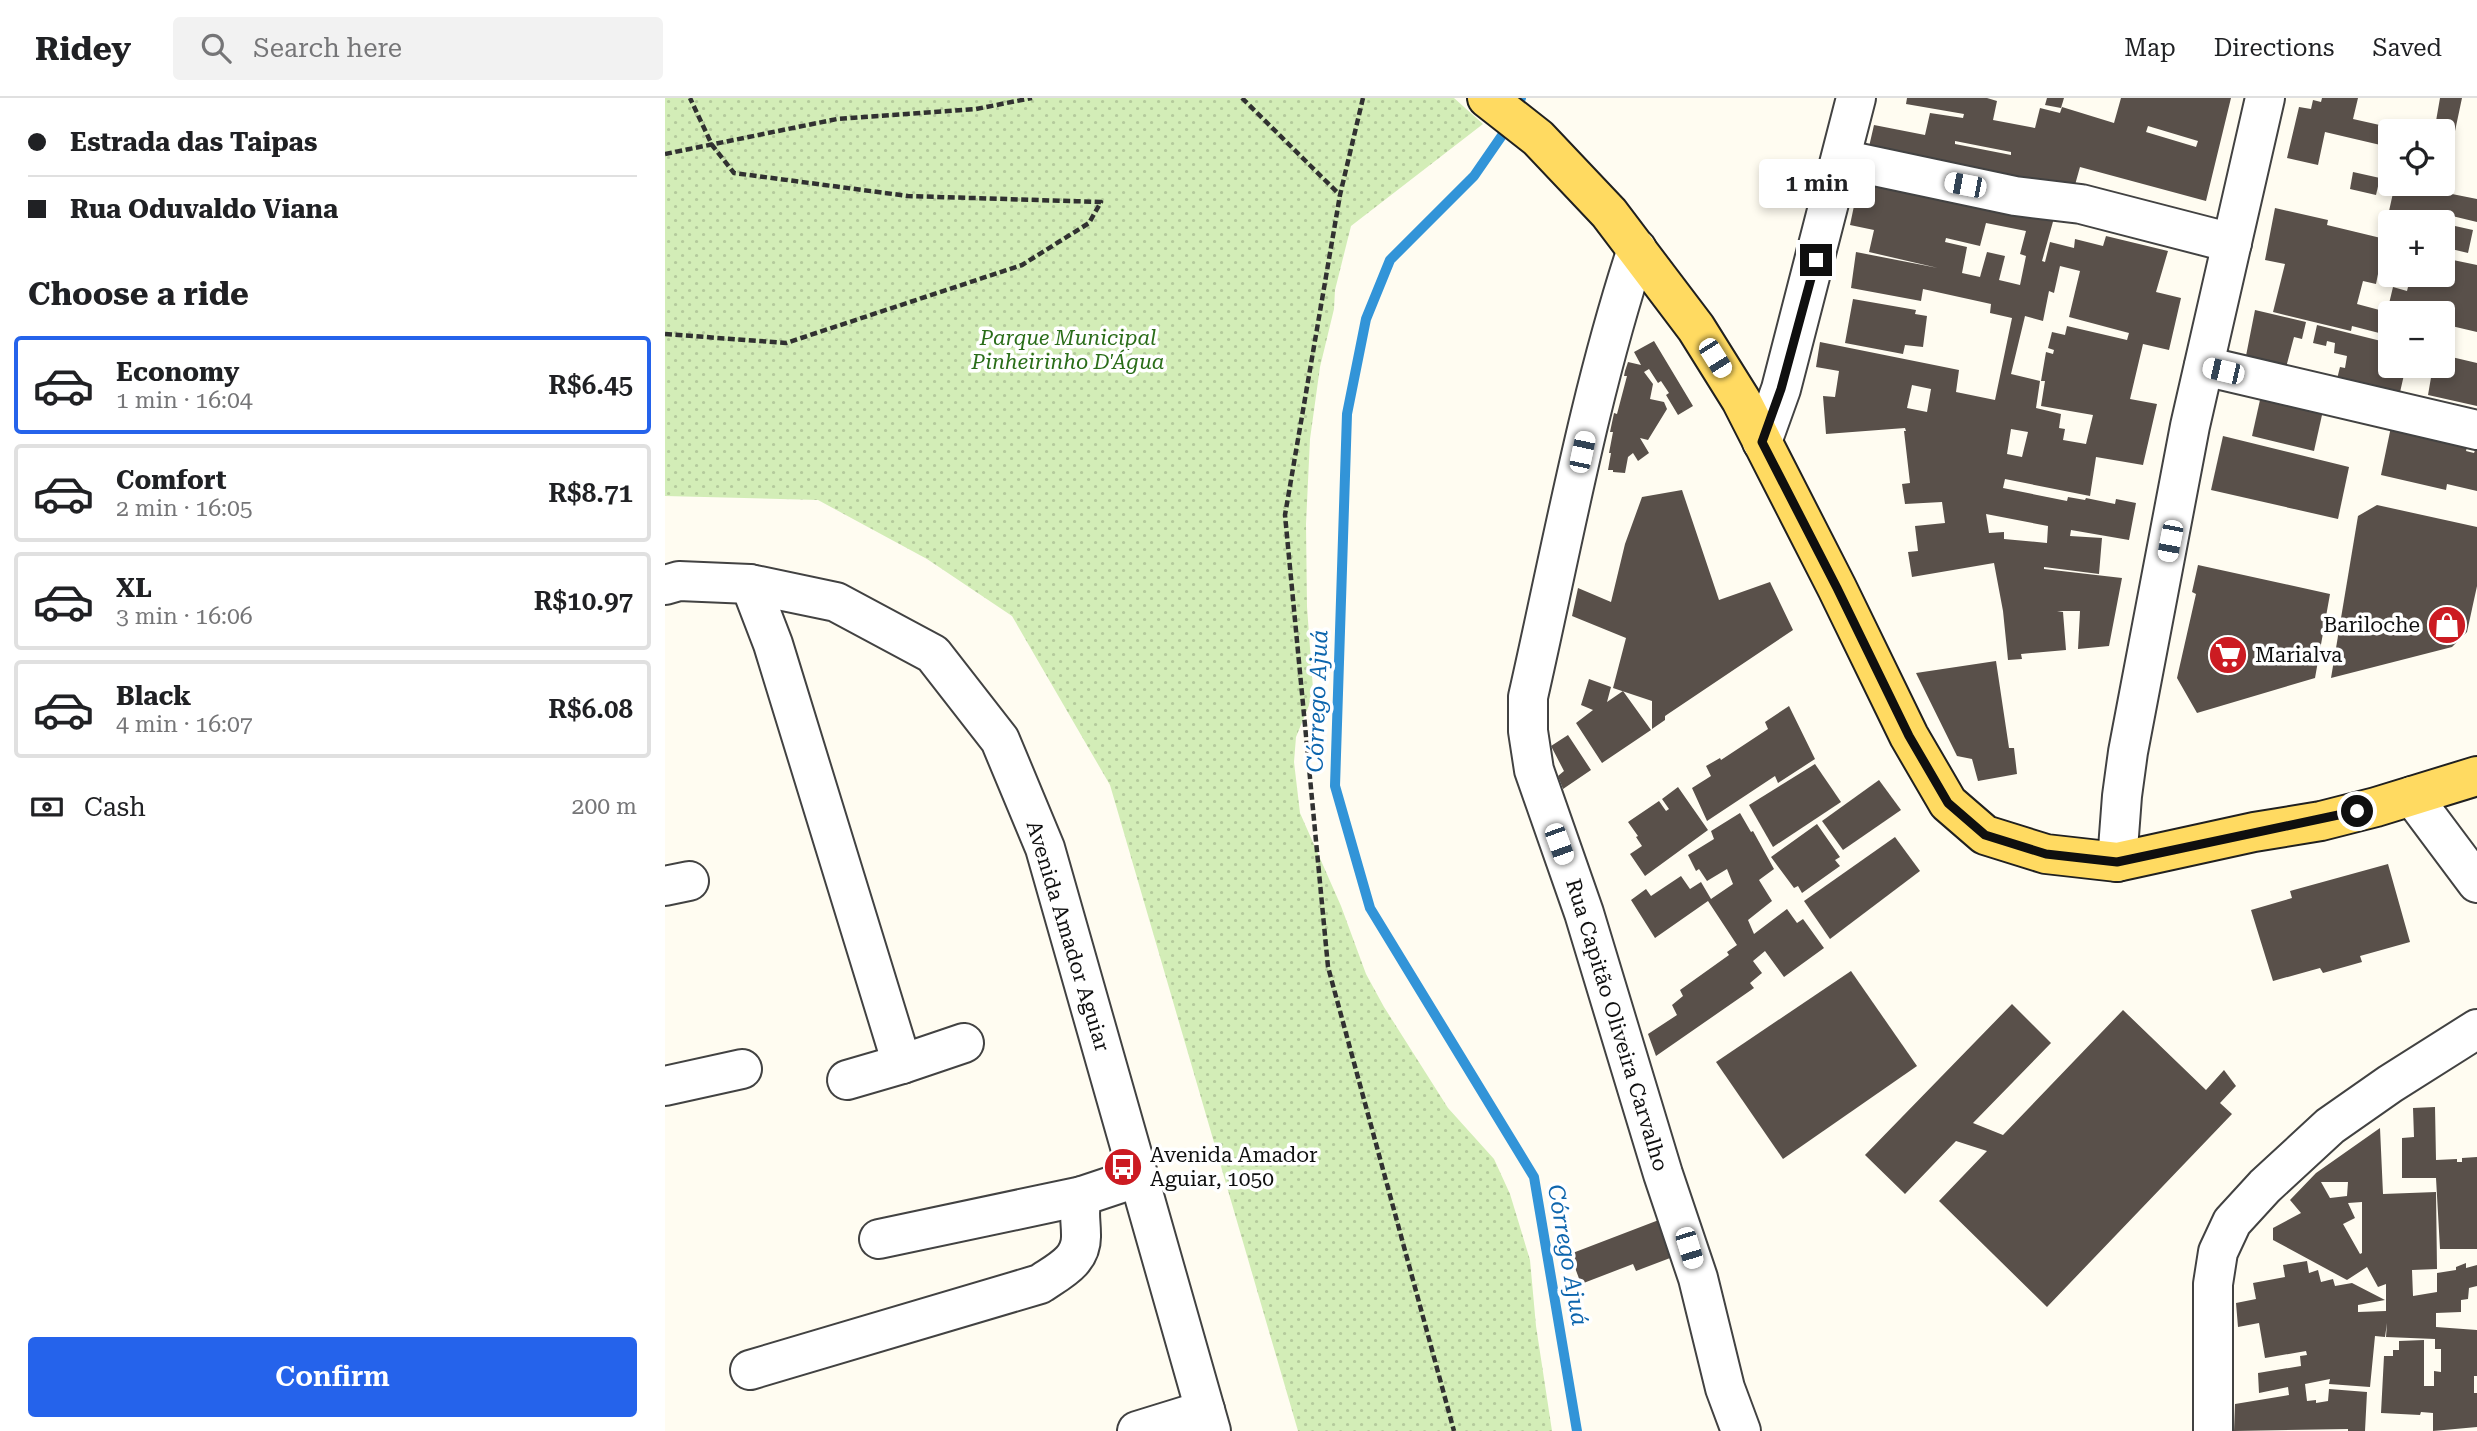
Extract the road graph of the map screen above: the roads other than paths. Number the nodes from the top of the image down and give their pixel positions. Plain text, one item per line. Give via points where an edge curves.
1 (1856, 98) edge
2 (2266, 98) edge
3 (1488, 99) edge
4 (1841, 159) junction
5 (2232, 243) junction
6 (1637, 249) junction
7 (2204, 366) junction
8 (2477, 430) edge
9 (1762, 442) junction
10 (750, 584) junction
11 (665, 585) edge
12 (2477, 776) edge
13 (2413, 796) junction
14 (2117, 862) junction
15 (2477, 883) edge
16 (2477, 1029) edge
17 (964, 1043) dead end
18 (902, 1064) junction
19 (741, 1069) dead end
20 (847, 1080) dead end
21 (665, 1086) edge
22 (1139, 1177) junction
23 (1082, 1196) junction
24 (879, 1239) dead end
25 (750, 1370) dead end
26 (1208, 1421) edge
27 (1142, 1430) edge
28 (1741, 1431) edge
29 (2213, 1431) edge

1 - 4 street
2 - 5 street
3 - 6 main road via 1538,138
4 - 5 street via 2015,196 2081,204
4 - 9 street via 1781,389
5 - 7 street
6 - 9 main road via 1696,328
6 - 28 street, Rua Capitão Oliveira Carvalho via 1593,399 1528,697 1528,731 1534,770 1588,926
7 - 8 street
7 - 14 street via 2128,752
9 - 14 main road via 1909,736 1948,803 1985,835 2046,854
10 - 11 street, Avenida Amador Aguiar via 679,581
10 - 18 street via 773,644
10 - 22 street, Avenida Amador Aguiar via 836,601 933,654 1000,740 1045,848
12 - 13 main road
13 - 14 main road via 2321,821
13 - 15 street
16 - 29 street via 2330,1126 2232,1222 2218,1252 2213,1284
17 - 18 street
18 - 20 street
19 - 21 street
22 - 23 street
22 - 26 street, Avenida Amador Aguiar
23 - 24 street
23 - 25 street via 1078,1210 1082,1237 1075,1259 1040,1283
26 - 27 street

